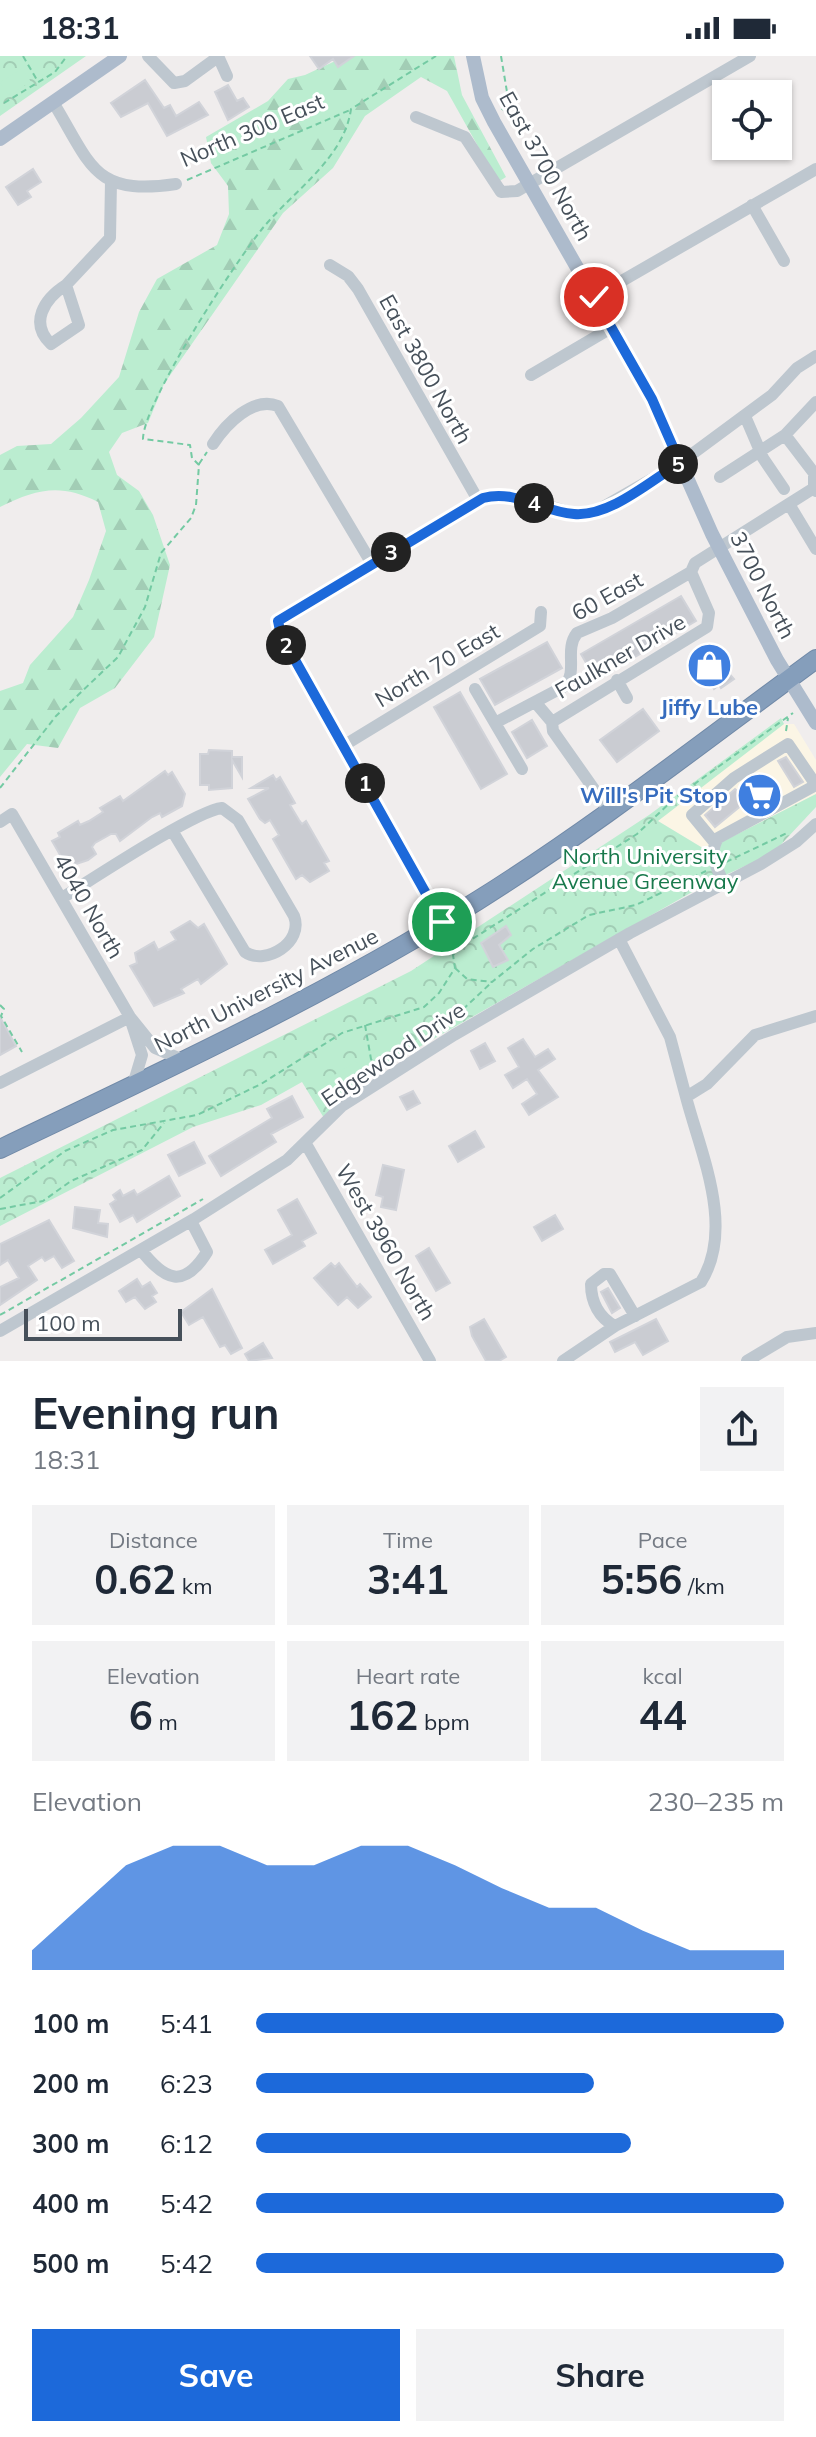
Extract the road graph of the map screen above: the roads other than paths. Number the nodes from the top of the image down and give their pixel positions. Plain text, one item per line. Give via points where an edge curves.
1 (120, 56) edge
2 (148, 56) edge
3 (218, 56) edge
4 (473, 56) edge
5 (750, 56) edge
6 (227, 76) dead end
7 (53, 102) junction
8 (416, 117) dead end
9 (2, 133) edge
10 (816, 169) edge
11 (116, 184) junction
12 (176, 184) road end
13 (530, 184) junction
14 (752, 205) junction
15 (784, 261) dead end
16 (330, 265) dead end
17 (66, 285) junction
18 (594, 297) junction
19 (611, 328) junction
20 (816, 356) edge
21 (531, 375) dead end
22 (816, 402) edge
23 (745, 416) junction
24 (785, 435) junction
25 (213, 444) road end
26 (761, 453) junction
27 (680, 463) junction
28 (720, 477) dead end
29 (784, 489) dead end
30 (815, 490) edge
31 (478, 500) junction
32 (789, 504) junction
33 (719, 547) junction
34 (816, 549) edge
35 (372, 564) junction
36 (691, 572) junction
37 (541, 612) dead end
38 (816, 659) edge
39 (617, 680) junction
40 (788, 680) junction
41 (475, 689) dead end
42 (627, 698) dead end
43 (535, 702) junction
44 (552, 722) junction
45 (495, 723) junction
46 (816, 723) edge
47 (343, 746) junction
48 (522, 769) dead end
49 (816, 785) edge
50 (610, 812) junction
51 (0, 822) edge
52 (816, 824) edge
53 (173, 832) junction
54 (715, 843) junction
55 (724, 884) junction
56 (62, 898) junction
57 (442, 922) junction
58 (619, 939) junction
59 (816, 1016) edge
60 (130, 1017) junction
61 (183, 1060) junction
62 (0, 1083) edge
63 (133, 1085) junction
64 (686, 1097) junction
65 (306, 1144) junction
66 (0, 1149) edge
67 (191, 1221) junction
68 (141, 1250) junction
69 (635, 1316) junction
70 (615, 1326) junction
71 (0, 1331) edge
72 (816, 1333) edge
73 (430, 1361) edge
74 (563, 1361) edge
75 (747, 1361) edge

1 - 7 main road
2 - 3 street via 174,83 185,81
3 - 6 street
4 - 13 main road, East 3700 North via 482,98
5 - 13 street
7 - 9 main road
7 - 11 street via 90,162
8 - 13 street via 465,137 501,192
10 - 14 street
11 - 12 street, North 300 East
11 - 17 street via 110,238
13 - 18 main road, East 3700 North
14 - 15 street
14 - 18 street
16 - 31 street, East 3800 North via 358,289
17 - 17 street via 79,325 51,344 38,323 41,312
18 - 19 main road, East 3700 North
19 - 21 street
19 - 27 main road, East 3700 North via 652,399
20 - 23 street
22 - 24 street
23 - 26 street
23 - 27 street
24 - 26 street
24 - 30 street via 814,473
25 - 35 street via 223,428 257,404 270,403 283,411
26 - 28 street
26 - 29 street
27 - 31 street via 588,513 562,512 502,495
27 - 33 main road, 3700 North
30 - 32 street
31 - 35 street
32 - 33 street
32 - 34 street
33 - 36 street via 698,560
33 - 40 main road, 3700 North
35 - 47 street via 278,621
36 - 39 street, Faulkner Drive via 709,613 707,627
36 - 43 street, 60 East via 577,633 571,644 569,681
37 - 47 street, North 70 East via 540,626
38 - 40 highway, North University Avenue
39 - 42 street
39 - 44 street, Faulkner Drive
40 - 46 main road, 3700 North
40 - 50 highway, North University Avenue
41 - 45 street
43 - 44 street
43 - 45 street, 60 East
44 - 50 street via 553,731
45 - 48 street
47 - 57 street
49 - 54 street
49 - 54 street via 788,744 734,778 692,815
50 - 57 highway, North University Avenue
51 - 56 street, 4040 North via 12,814
52 - 55 street, Edgewood Drive via 796,842
53 - 53 street via 211,810 225,809 238,820 296,920 293,939 257,958 241,949
53 - 56 street
54 - 55 street via 714,861
55 - 58 street, Edgewood Drive
56 - 60 street, 4040 North
57 - 61 highway, North University Avenue via 310,997
58 - 64 street via 670,1037
58 - 65 street, Edgewood Drive via 380,1081 342,1106
59 - 64 street via 755,1035 707,1084
60 - 61 street, 4040 North via 155,1048
60 - 62 street
60 - 63 street, 4040 North via 142,1055
61 - 63 highway, North University Avenue
63 - 66 highway, North University Avenue
64 - 69 street via 717,1236 701,1282
65 - 67 street, Edgewood Drive
65 - 73 street, West 3960 North
67 - 68 street, Edgewood Drive
67 - 68 street via 207,1252 184,1276 156,1269
68 - 71 street, Edgewood Drive
69 - 70 street
69 - 70 street via 615,1279 604,1274 591,1284 591,1297 606,1322
70 - 74 street
72 - 75 street via 787,1337

